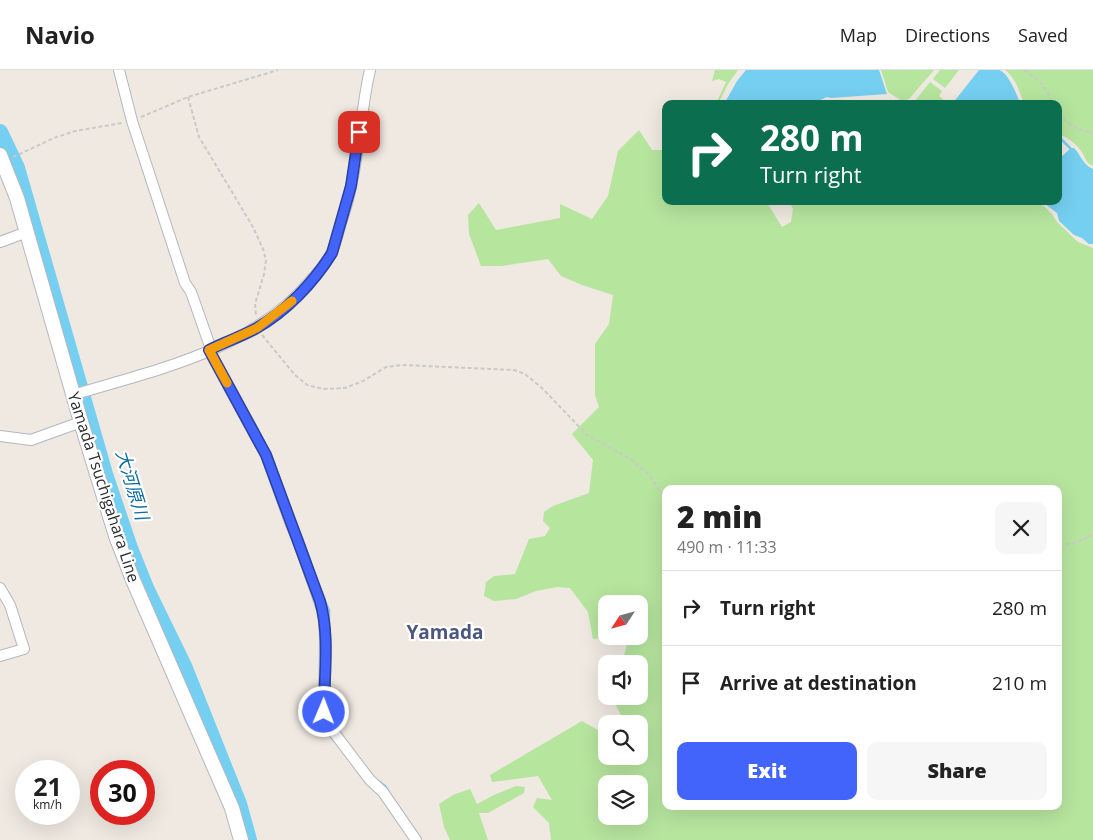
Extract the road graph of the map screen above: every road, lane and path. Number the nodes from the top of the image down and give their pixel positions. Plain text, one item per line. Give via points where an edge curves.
1 (119, 70) edge
2 (278, 70) edge
3 (370, 70) edge
4 (1024, 70) edge
5 (188, 98) junction
6 (1051, 100) edge
7 (1062, 118) edge
8 (132, 121) junction
9 (1093, 133) edge
10 (2, 158) edge
11 (27, 232) junction
12 (0, 242) edge
13 (257, 328) junction
14 (210, 350) junction
15 (78, 393) junction
16 (81, 422) junction
17 (0, 436) edge
18 (662, 493) edge
19 (1093, 535) edge
20 (1062, 545) edge
21 (0, 588) edge
22 (0, 656) edge
23 (241, 840) edge
24 (416, 840) edge

1 - 8 street
2 - 5 path
3 - 13 street via 351,186 332,253 303,290
4 - 6 path via 1040,80
5 - 8 path
5 - 13 path via 199,137 253,226 263,249 266,260 255,304
7 - 9 path via 1072,126
8 - 10 path via 75,131
8 - 14 street
10 - 11 main road, Yamada Tsuchigahara Line
11 - 12 street
11 - 15 main road, Yamada Tsuchigahara Line
13 - 14 street
13 - 18 path via 295,375 307,385 322,389 345,388 386,367 402,365 514,370 525,374 587,435 632,460 650,476
14 - 15 street via 189,360
14 - 24 street via 266,455 324,616 326,722 370,780 383,792
15 - 16 main road, Yamada Tsuchigahara Line
16 - 17 street via 32,440
16 - 23 main road, Yamada Tsuchigahara Line via 116,536 232,808
19 - 20 path
21 - 22 street via 10,604 24,649

